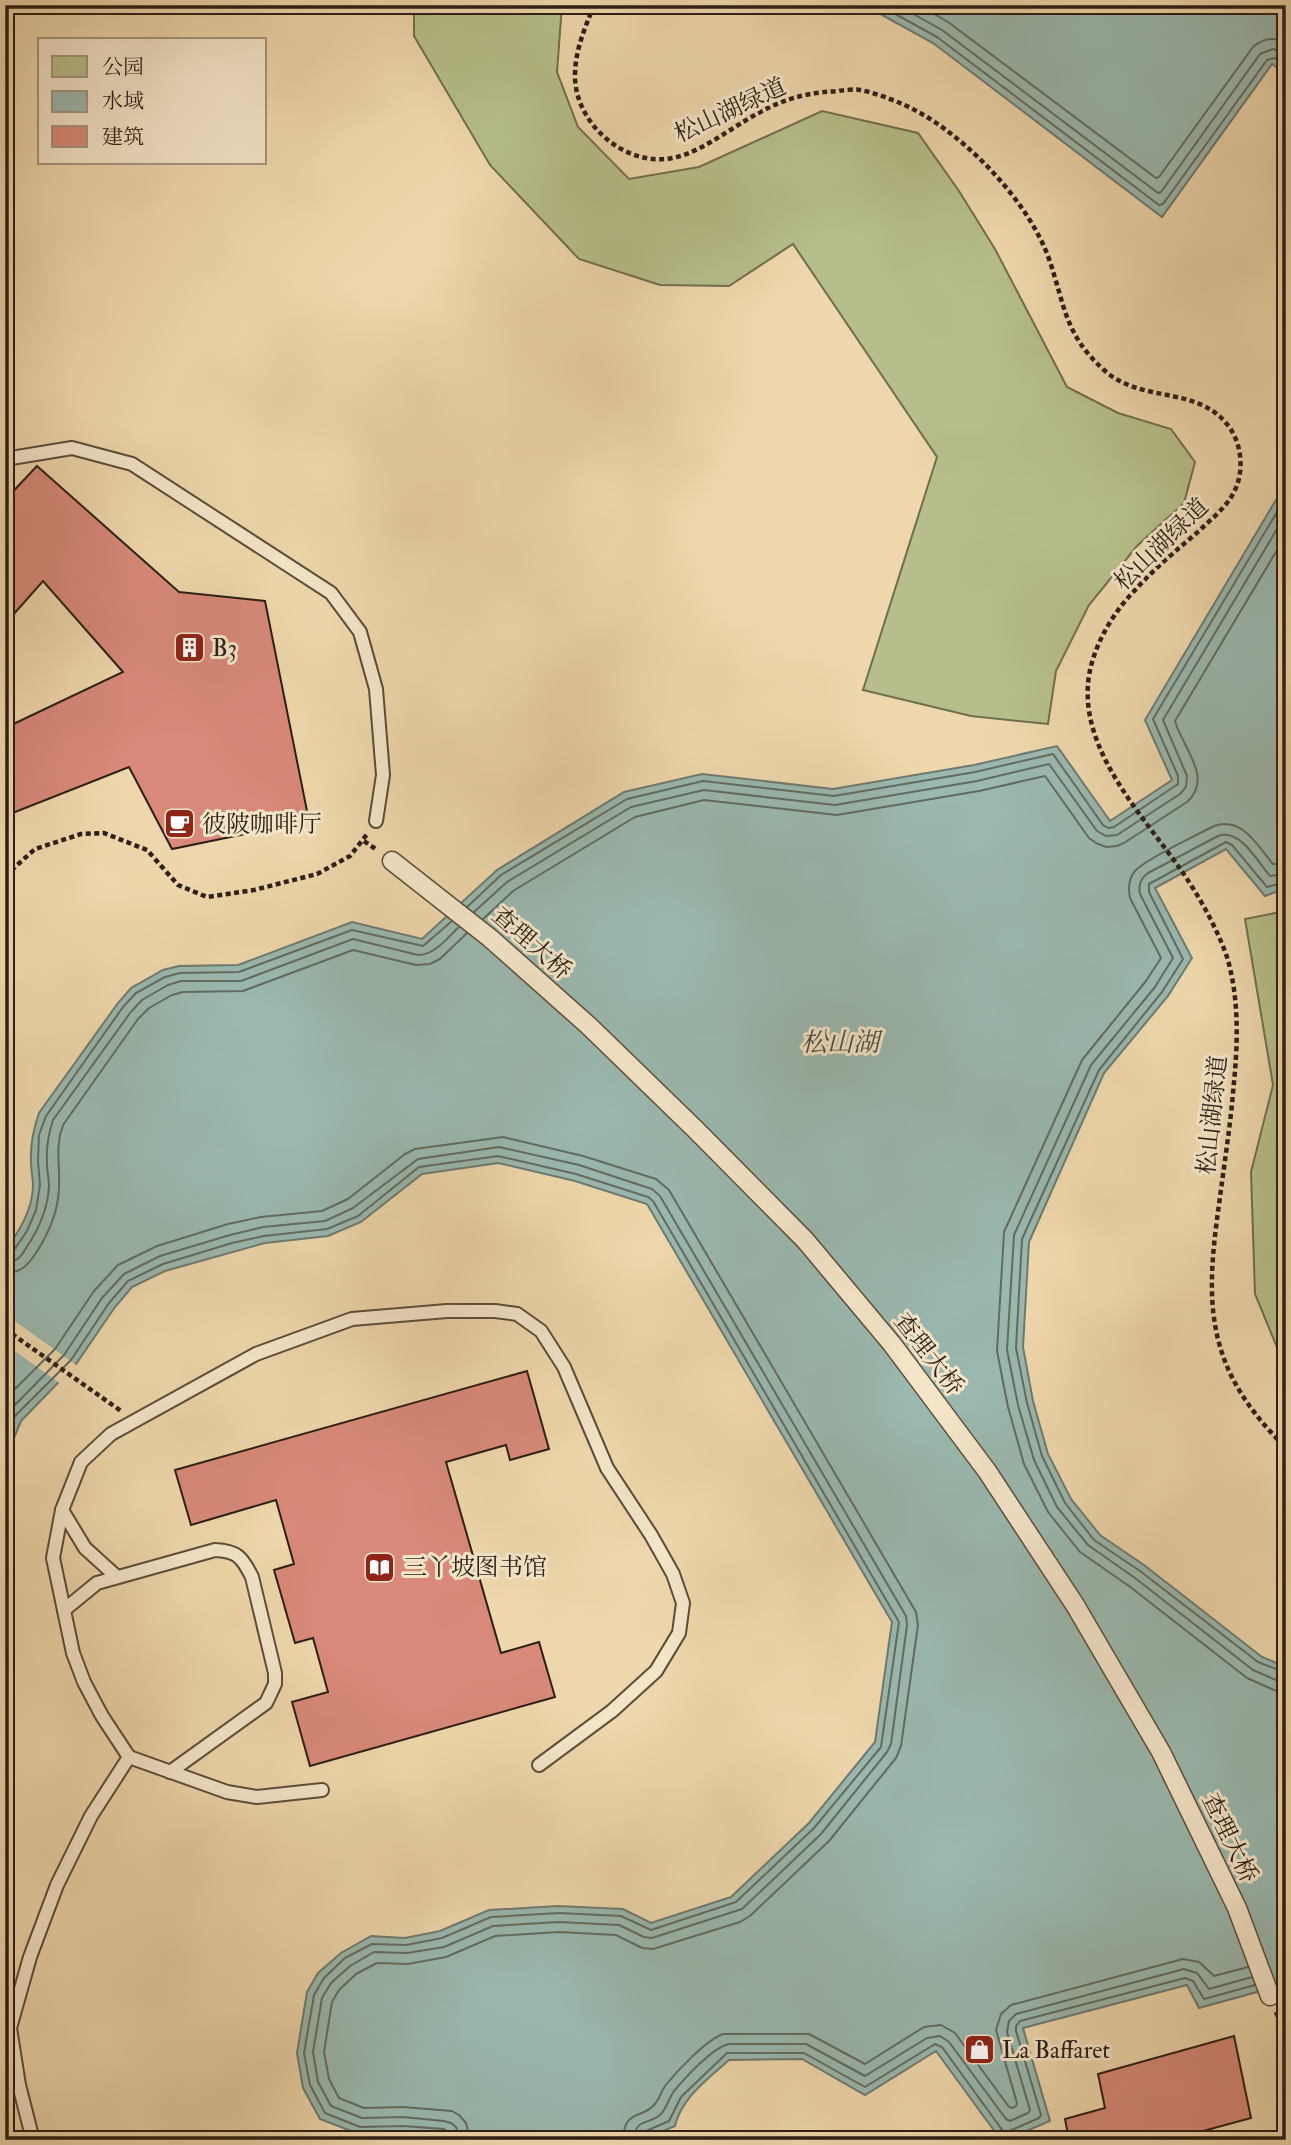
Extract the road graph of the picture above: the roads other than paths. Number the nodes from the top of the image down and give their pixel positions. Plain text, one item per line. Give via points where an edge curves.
1 (5, 459) edge
2 (376, 821) road end
3 (392, 861) dead end
4 (62, 1510) junction
5 (117, 1577) junction
6 (64, 1610) junction
7 (129, 1757) junction
8 (539, 1765) dead end
9 (170, 1772) junction
10 (322, 1790) dead end
11 (1270, 1996) dead end
12 (8, 2028) edge
13 (33, 2140) edge

1 - 2 lane via 72,448 132,464 331,593 360,632 376,689 383,775
3 - 11 street, 查理大桥 via 490,938 589,1026 805,1240 892,1344 987,1471 1076,1605 1161,1752 1237,1908
4 - 5 lane via 85,1548
4 - 6 lane via 53,1558
4 - 8 lane via 81,1462 111,1434 256,1354 352,1319 447,1311 517,1314 541,1331 564,1367 607,1468 673,1574 683,1603 679,1633 656,1671 612,1711
5 - 6 lane via 97,1583
5 - 9 lane via 215,1550 237,1554 252,1577 275,1673 272,1693 252,1715
6 - 7 lane via 84,1682
7 - 9 lane
7 - 12 lane via 91,1816 57,1885
9 - 10 lane via 257,1797
12 - 13 lane

